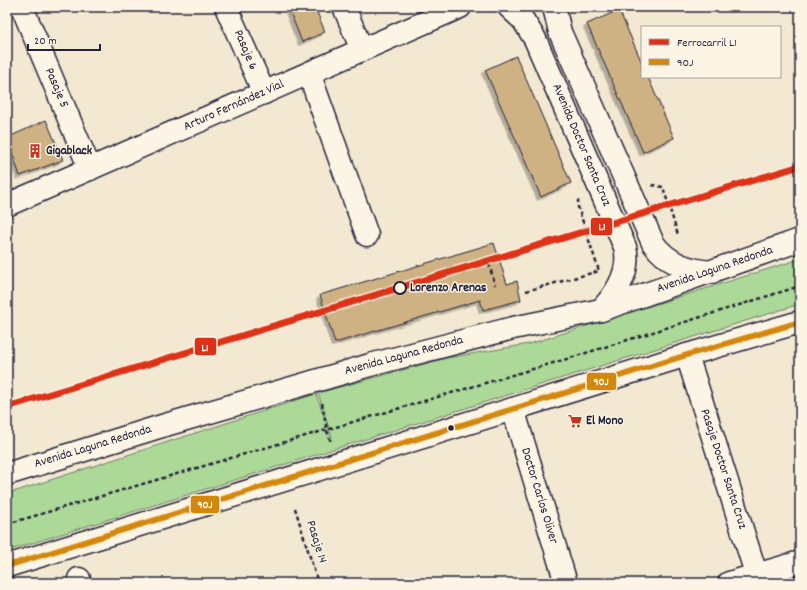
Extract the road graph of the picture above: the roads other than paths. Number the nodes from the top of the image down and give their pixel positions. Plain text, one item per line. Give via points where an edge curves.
1 (22, 7) edge
2 (226, 7) edge
3 (344, 7) edge
4 (460, 7) edge
5 (509, 7) edge
6 (554, 7) edge
7 (362, 50) junction
8 (309, 72) junction
9 (264, 93) junction
10 (90, 169) junction
11 (7, 205) edge
12 (367, 234) dead end
13 (800, 240) edge
14 (712, 272) junction
15 (600, 310) junction
16 (800, 322) edge
17 (687, 355) junction
18 (513, 409) junction
19 (7, 474) edge
20 (800, 562) edge
21 (7, 566) edge
22 (758, 579) edge
23 (561, 582) edge
24 (729, 583) edge

1 - 10 street, Pasaje 5
2 - 9 street, Pasaje 6
3 - 7 street
4 - 7 street, Arturo Fernández Vial
5 - 15 street, Avenida Doctor Santa Cruz via 523,20 535,39 627,255 627,266 618,288
6 - 14 street, Avenida Doctor Santa Cruz via 560,32 653,243 660,252 680,266
7 - 8 street, Arturo Fernández Vial
8 - 9 street, Arturo Fernández Vial
8 - 12 street
9 - 10 street, Arturo Fernández Vial
10 - 11 street, Arturo Fernández Vial
13 - 14 street, Avenida Laguna Redonda
14 - 15 street, Avenida Laguna Redonda
15 - 19 street, Avenida Laguna Redonda via 466,339 312,382
16 - 17 street
17 - 18 street
17 - 22 street, Pasaje Doctor Santa Cruz
18 - 21 street
18 - 23 street, Doctor Carlos Oliver
20 - 22 street
22 - 24 street

